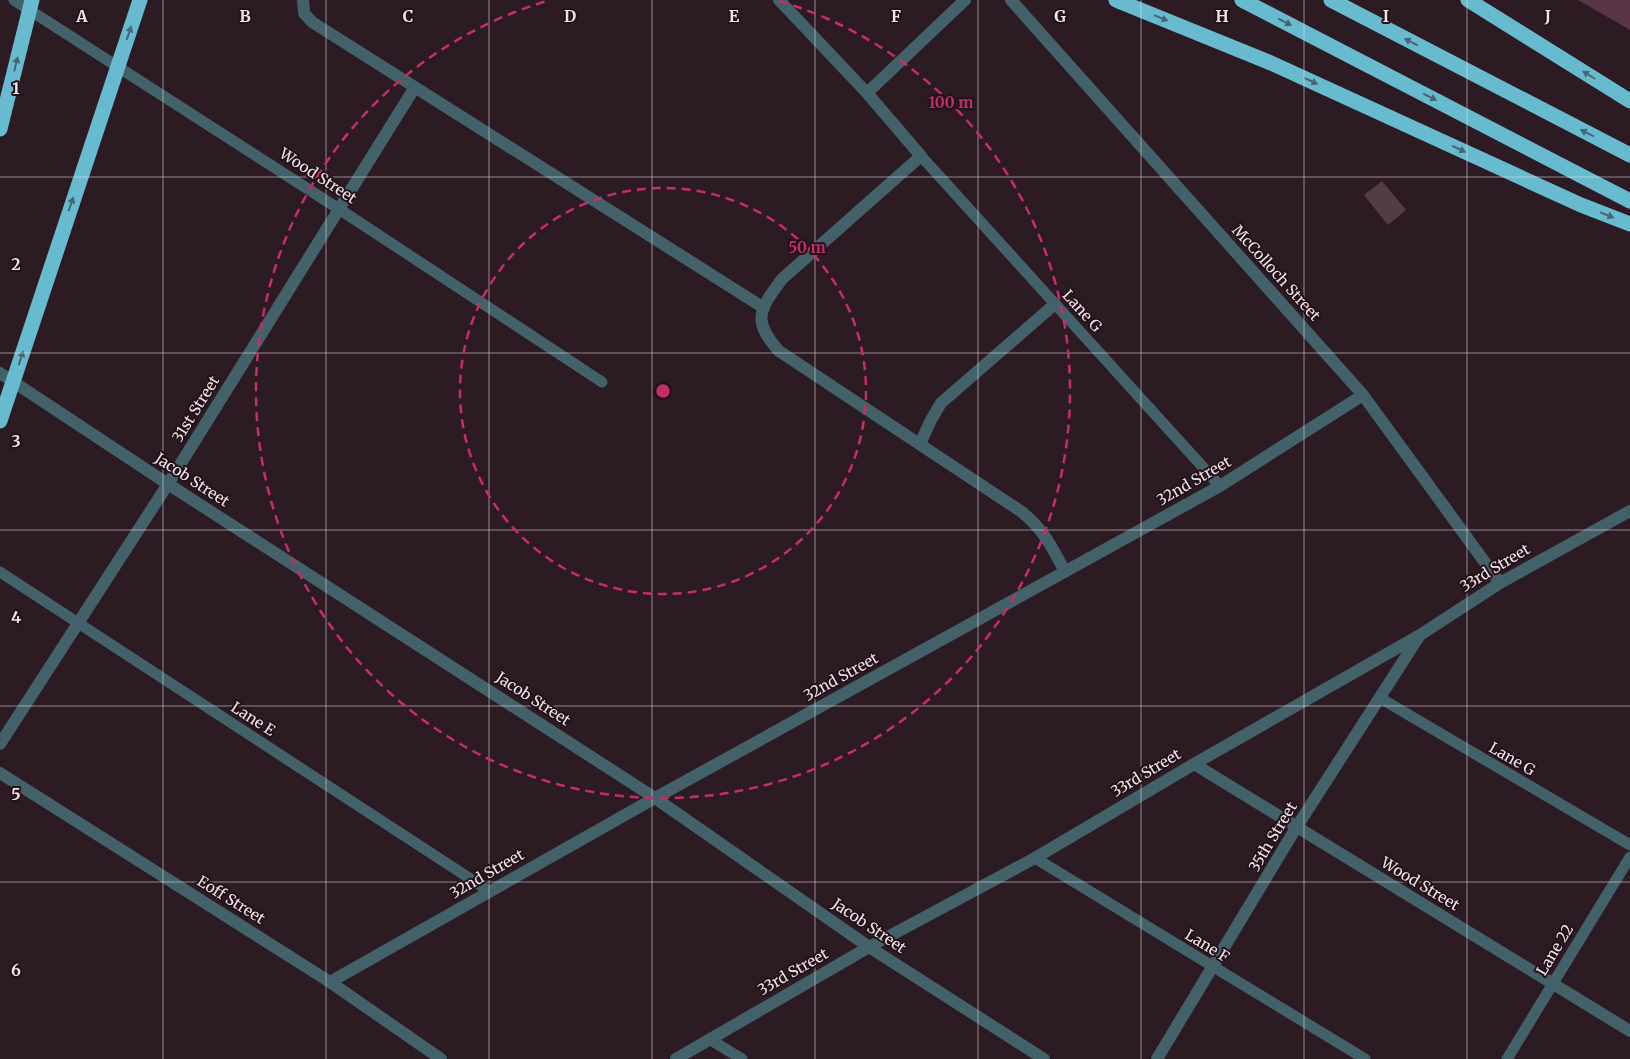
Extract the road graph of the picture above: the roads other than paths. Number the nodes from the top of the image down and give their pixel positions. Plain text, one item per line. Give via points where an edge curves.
1 (14, 0) edge
2 (32, 0) edge
3 (140, 0) edge
4 (302, 0) edge
5 (779, 0) edge
6 (965, 0) edge
7 (1011, 0) edge
8 (1116, 0) edge
9 (1242, 0) edge
10 (1330, 0) edge
11 (1468, 0) edge
12 (415, 87) junction
13 (867, 93) junction
14 (1630, 101) edge
15 (0, 129) edge
16 (1630, 155) edge
17 (922, 156) junction
18 (1630, 202) edge
19 (339, 209) junction
20 (1630, 224) edge
21 (1055, 304) junction
22 (764, 308) junction
23 (0, 373) edge
24 (602, 382) dead end
25 (1363, 395) junction
26 (0, 421) edge
27 (920, 444) junction
28 (168, 484) junction
29 (1220, 486) junction
30 (1630, 510) edge
31 (0, 572) edge
32 (1065, 572) junction
33 (1500, 582) junction
34 (78, 624) junction
35 (1420, 635) junction
36 (1380, 698) junction
37 (0, 744) edge
38 (1194, 764) junction
39 (0, 773) edge
40 (655, 798) junction
41 (1296, 828) junction
42 (1630, 845) edge
43 (1630, 857) edge
44 (1035, 858) junction
45 (489, 891) junction
46 (868, 947) junction
47 (1213, 967) junction
48 (330, 982) junction
49 (1552, 984) junction
50 (1630, 1031) edge
51 (709, 1039) junction
52 (440, 1059) edge
53 (676, 1059) edge
54 (742, 1059) edge
55 (1044, 1059) edge
56 (1158, 1059) edge
57 (1365, 1059) edge
58 (1507, 1059) edge

1 - 19 lane, Wood Street
15 -> 2 highway, bridge
26 -> 3 highway, bridge
4 - 12 street via 304,13 312,22
5 - 13 street
6 - 13 street
7 - 25 street, McColloch Street
8 -> 20 highway via 1271,63 1581,205
9 -> 18 highway
16 -> 10 highway
14 -> 11 highway
12 - 19 street, 31st Street
12 - 22 street
13 - 17 street
17 - 21 lane, Lane G
17 - 22 street via 782,279
19 - 24 lane, Wood Street
19 - 28 street, 31st Street
21 - 27 street via 941,403
21 - 29 lane, Lane G
22 - 27 street via 760,317 766,337 779,351
23 - 28 street, Jacob Street
25 - 29 street, 32nd Street
25 - 33 street, McColloch Street
27 - 32 street via 1030,518 1050,543
28 - 34 street, 31st Street
28 - 40 street, Jacob Street
29 - 32 street, 32nd Street
30 - 33 street, 33rd Street
31 - 34 lane, Lane E
32 - 40 street, 32nd Street
33 - 35 street, 33rd Street
34 - 37 street, 31st Street
34 - 45 lane, Lane E
35 - 36 street, 35th Street
35 - 38 street, 33rd Street
36 - 41 street, 35th Street
36 - 42 lane, Lane G
38 - 41 street, Wood Street
38 - 44 street, 33rd Street
39 - 48 street, Eoff Street
40 - 45 street, 32nd Street
40 - 46 street, Jacob Street
41 - 47 street, 35th Street
41 - 49 street, Wood Street
43 - 49 lane, Lane 22
44 - 46 street, 33rd Street
44 - 47 lane, Lane F
45 - 48 street, 32nd Street
46 - 51 street, 33rd Street
46 - 55 street, Jacob Street
47 - 56 street, 35th Street
47 - 57 lane, Lane F
48 - 52 street, Eoff Street
49 - 50 street, Wood Street
49 - 58 lane, Lane 22
51 - 53 street, 33rd Street
51 - 54 lane

